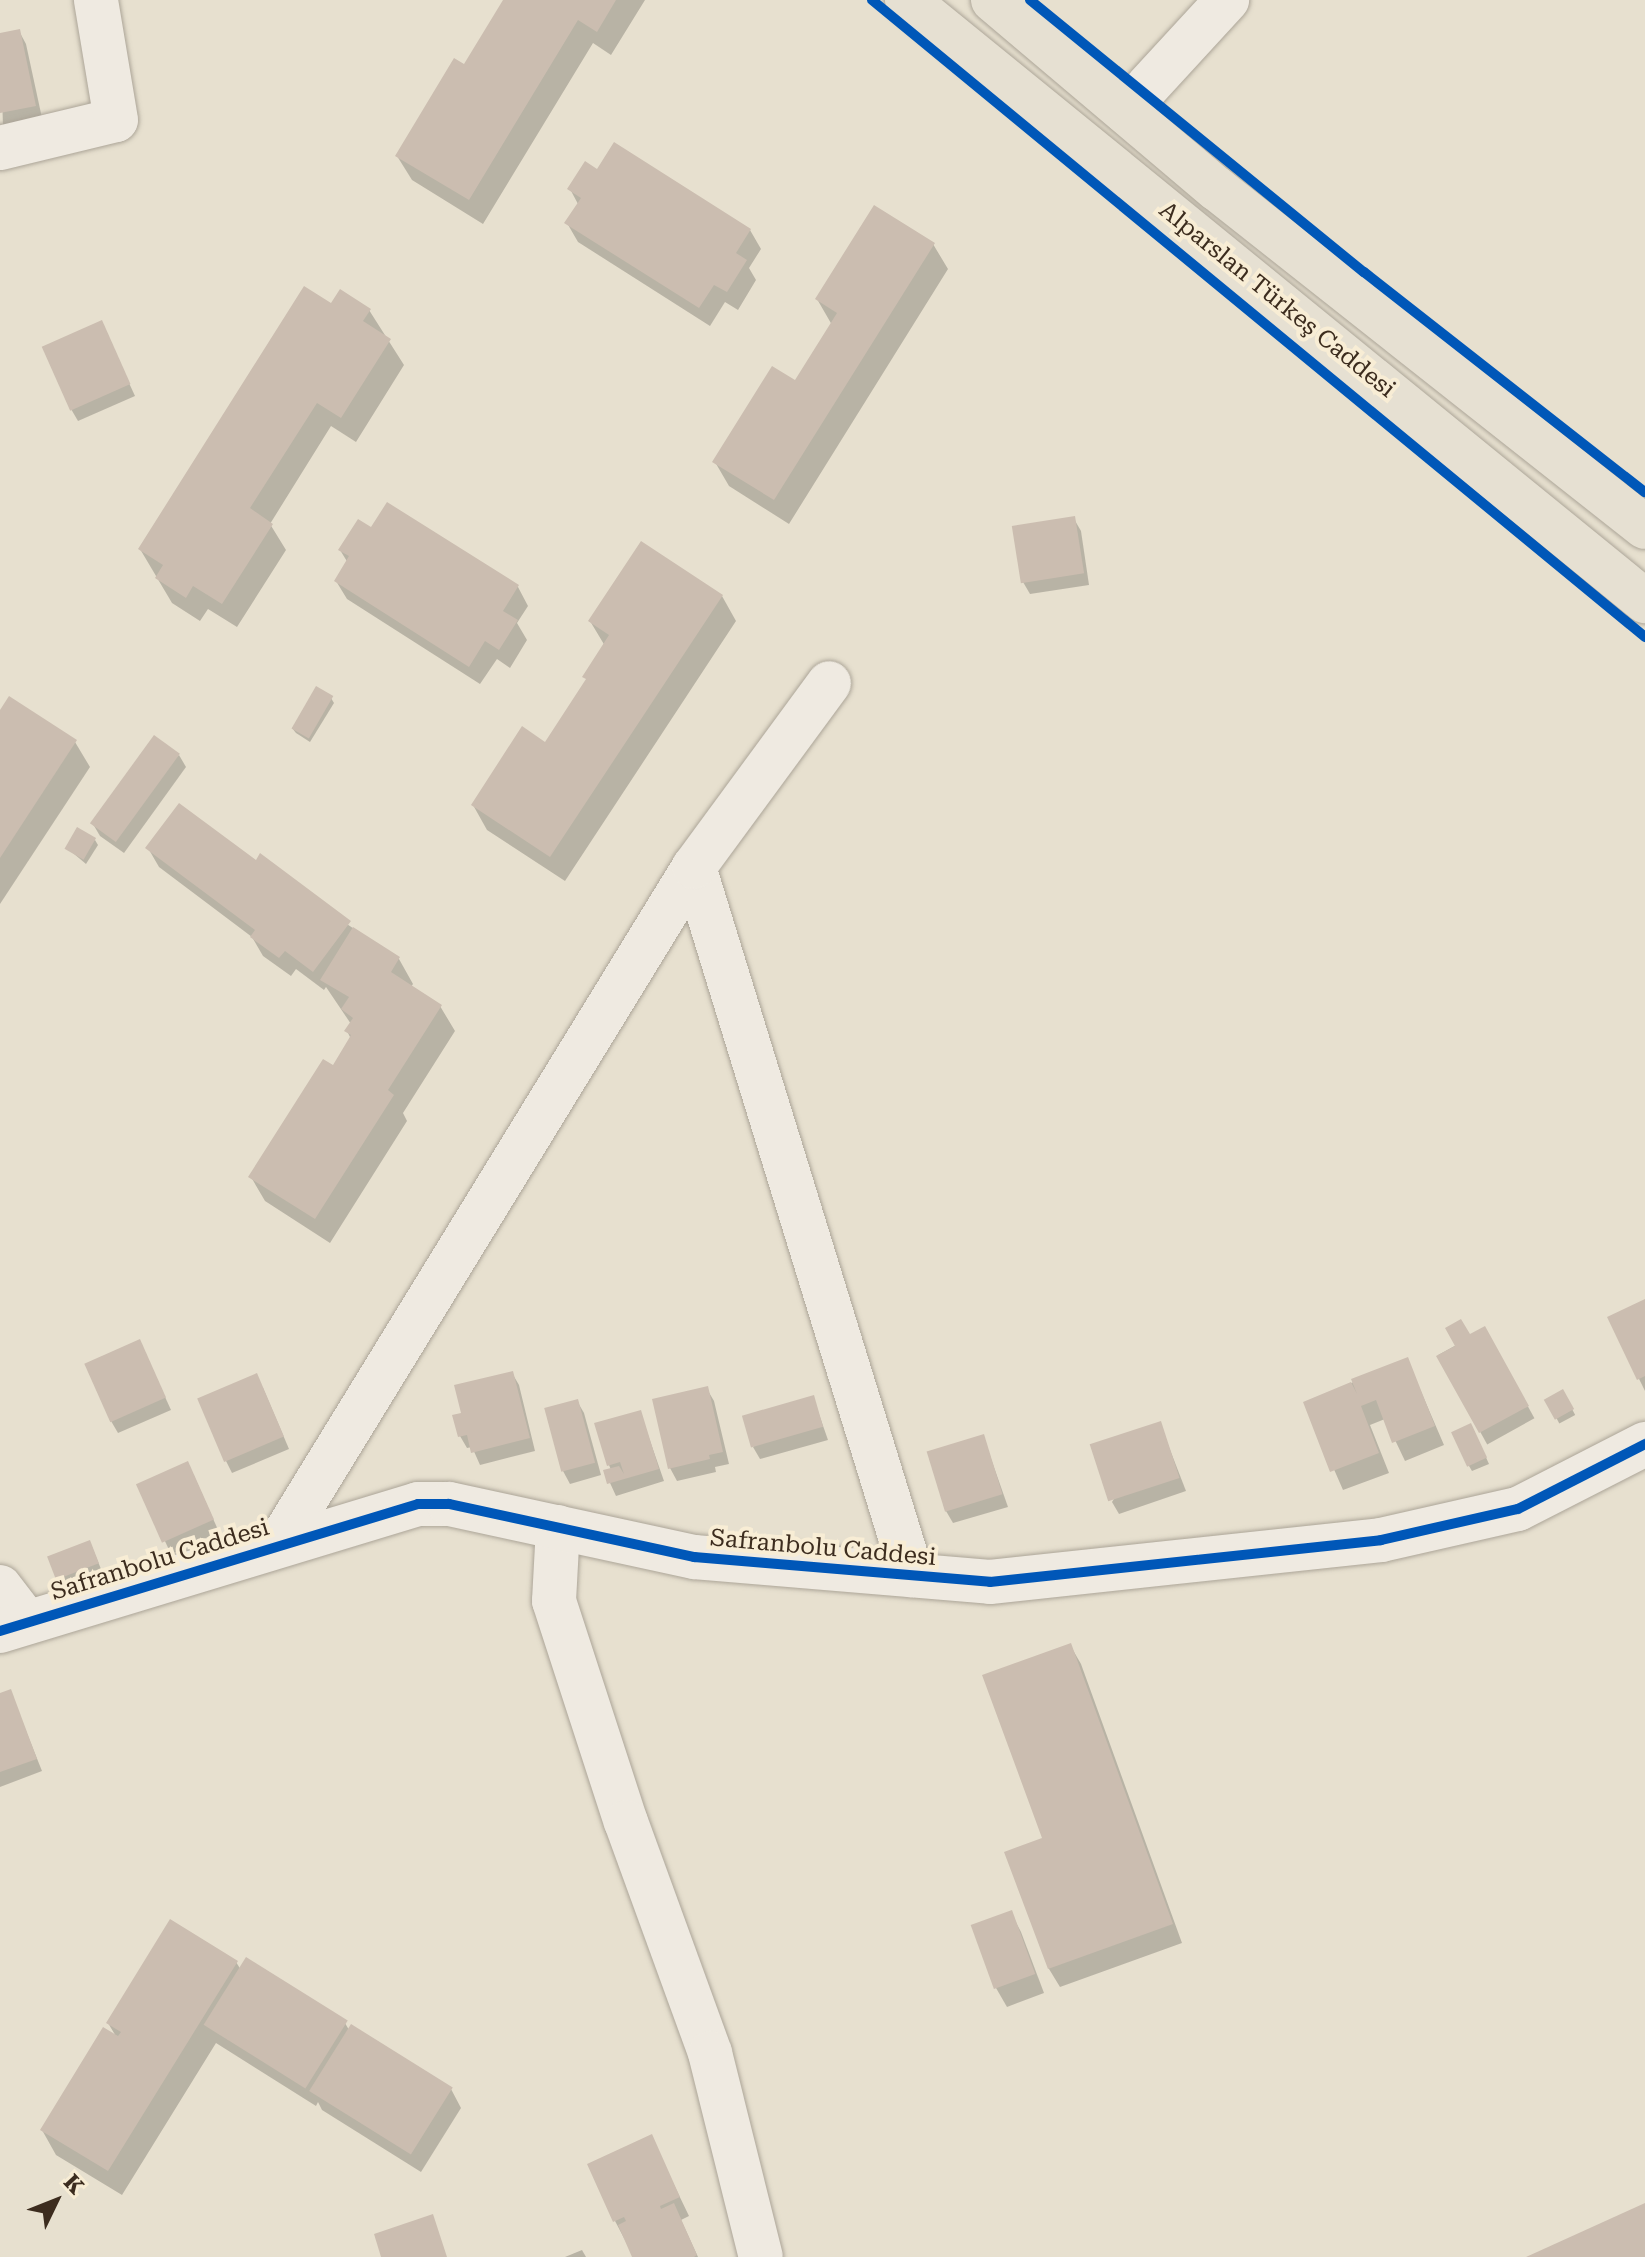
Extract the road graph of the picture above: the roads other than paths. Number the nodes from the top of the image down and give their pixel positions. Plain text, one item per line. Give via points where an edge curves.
1 (96, 0) edge
2 (907, 0) edge
3 (993, 0) edge
4 (1227, 0) edge
5 (1125, 111) junction
6 (0, 148) edge
7 (1645, 527) edge
8 (1645, 601) edge
9 (829, 683) dead end
10 (694, 867) junction
11 (1645, 1444) edge
12 (558, 1527) junction
13 (278, 1545) junction
14 (912, 1575) junction
15 (9, 1613) edge
16 (761, 2257) edge

1 - 6 street via 116,120
2 - 8 main road, Alparslan Türkeş Caddesi
3 - 5 main road, Alparslan Türkeş Caddesi
4 - 5 street
5 - 7 main road, Alparslan Türkeş Caddesi
9 - 10 street
10 - 13 street
10 - 14 street
11 - 14 street, Safranbolu Caddesi via 1518,1509 1381,1540 990,1582
12 - 13 street, Safranbolu Caddesi via 449,1504 418,1504
12 - 14 street, Safranbolu Caddesi via 694,1557
12 - 16 street via 554,1601 626,1822 710,2053
13 - 15 street, Safranbolu Caddesi

